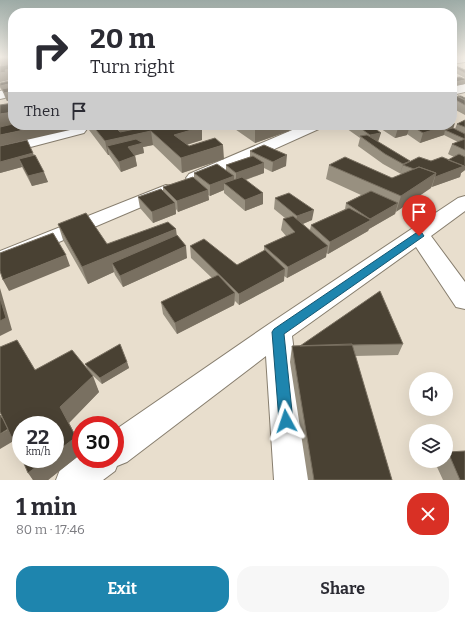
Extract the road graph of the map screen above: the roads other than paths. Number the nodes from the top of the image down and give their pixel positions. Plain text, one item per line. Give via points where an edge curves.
1 (79, 130) edge
2 (305, 130) edge
3 (0, 150) edge
4 (465, 202) edge
5 (419, 236) junction
6 (0, 259) edge
7 (465, 300) edge
8 (278, 332) junction
9 (124, 443) edge
10 (91, 468) edge
11 (74, 480) edge
12 (292, 480) edge

1 - 3 street
2 - 6 street via 218,169
4 - 5 street
5 - 7 street
5 - 8 street
8 - 9 street
8 - 12 street
10 - 11 street

